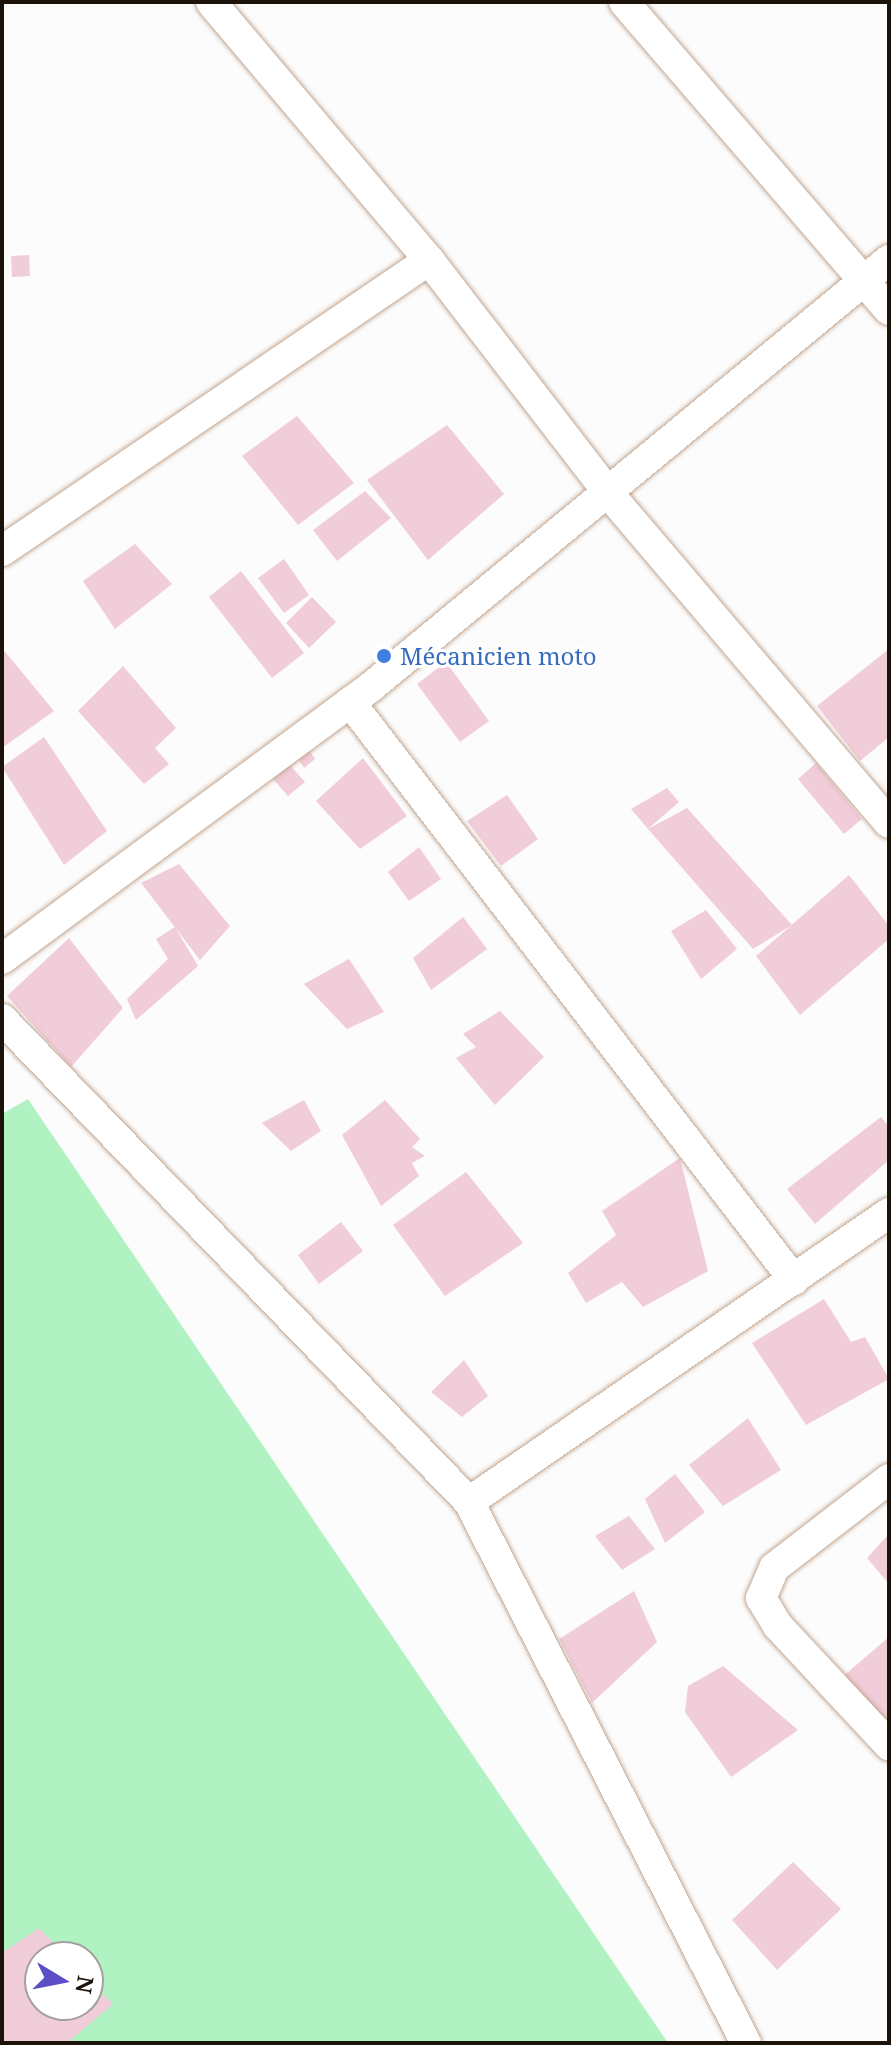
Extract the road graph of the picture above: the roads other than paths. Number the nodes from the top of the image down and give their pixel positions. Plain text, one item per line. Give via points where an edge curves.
1 (211, 2) edge
2 (624, 2) edge
3 (429, 260) junction
4 (889, 260) edge
5 (866, 281) junction
6 (889, 310) edge
7 (609, 494) junction
8 (2, 551) edge
9 (350, 702) junction
10 (889, 823) edge
11 (2, 959) edge
12 (2, 1019) edge
13 (889, 1213) edge
14 (794, 1280) junction
15 (889, 1479) edge
16 (469, 1502) junction
17 (889, 1745) edge
18 (746, 2043) edge

1 - 3 street
2 - 5 street
3 - 7 street
3 - 8 street
4 - 5 street
5 - 6 street
5 - 7 street
7 - 9 street
7 - 10 street
9 - 11 street
9 - 14 street
12 - 16 street
13 - 14 street
14 - 16 street
15 - 17 street via 774,1568 761,1598 778,1626
16 - 18 street

